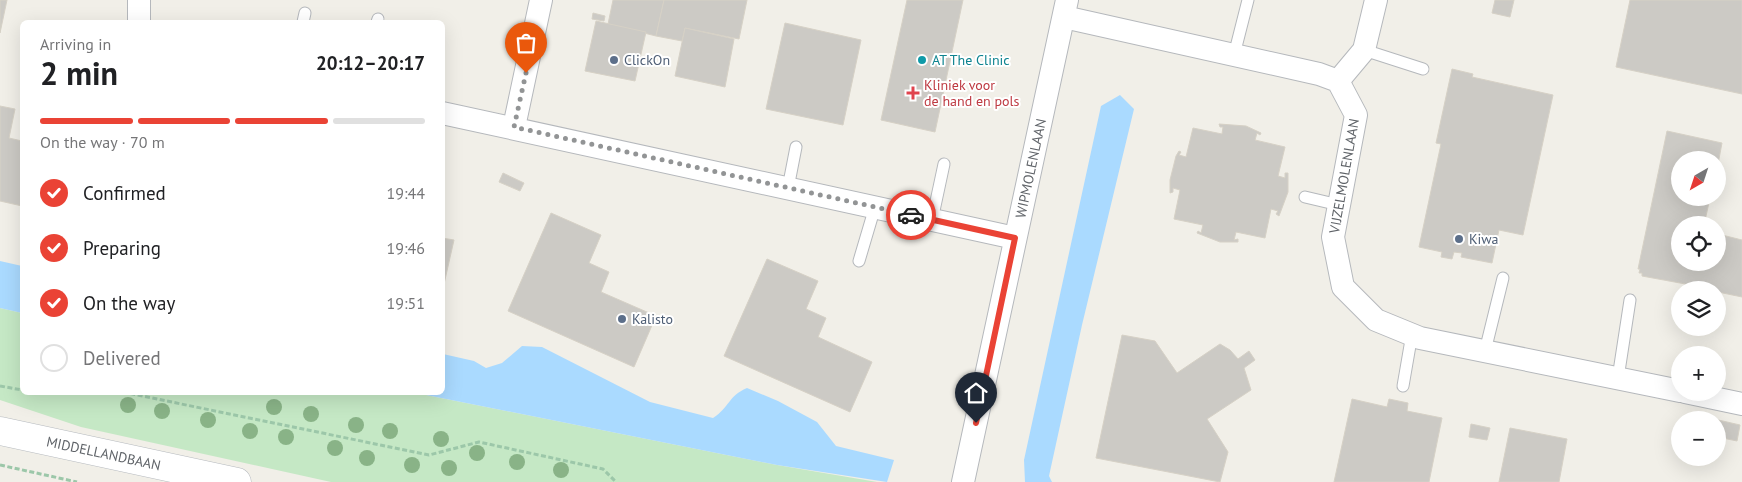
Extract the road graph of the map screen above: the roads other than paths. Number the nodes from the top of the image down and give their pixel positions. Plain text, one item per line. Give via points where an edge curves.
1 (140, 0) edge
2 (541, 0) edge
3 (1248, 0) edge
4 (1376, 0) edge
5 (1066, 8) edge
6 (139, 20) edge
7 (1364, 50) junction
8 (1234, 55) junction
9 (1423, 69) dead end
10 (1338, 81) junction
11 (445, 114) edge
12 (514, 127) junction
13 (796, 147) dead end
14 (944, 164) dead end
15 (788, 188) junction
16 (1306, 197) dead end
17 (1339, 205) junction
18 (875, 207) junction
19 (932, 220) junction
20 (1015, 238) junction
21 (859, 260) dead end
22 (1502, 278) dead end
23 (1630, 300) dead end
24 (1412, 334) junction
25 (1486, 351) junction
26 (1618, 378) junction
27 (1403, 386) dead end
28 (1671, 389) edge
29 (1726, 401) edge
30 (1742, 404) edge
31 (0, 431) edge
32 (237, 482) edge
33 (963, 482) edge

1 - 6 street
2 - 12 street
3 - 8 lane
4 - 7 street
5 - 8 street
5 - 20 street, WIPMOLENLAAN
7 - 9 lane
7 - 10 street
8 - 10 street
10 - 17 street, VIJZELMOLENLAAN via 1356,115
11 - 12 street
12 - 15 street
13 - 15 lane
14 - 19 lane
15 - 18 street
16 - 17 lane
17 - 24 street, VIJZELMOLENLAAN via 1333,237 1343,287 1376,320
18 - 19 street
18 - 21 lane
19 - 20 street
20 - 33 street, WIPMOLENLAAN
22 - 25 lane
23 - 26 lane
24 - 25 street, VIJZELMOLENLAAN
24 - 27 lane
25 - 26 street, VIJZELMOLENLAAN
26 - 28 street, VIJZELMOLENLAAN
29 - 30 street
31 - 32 main road, MIDDELLANDBAAN

